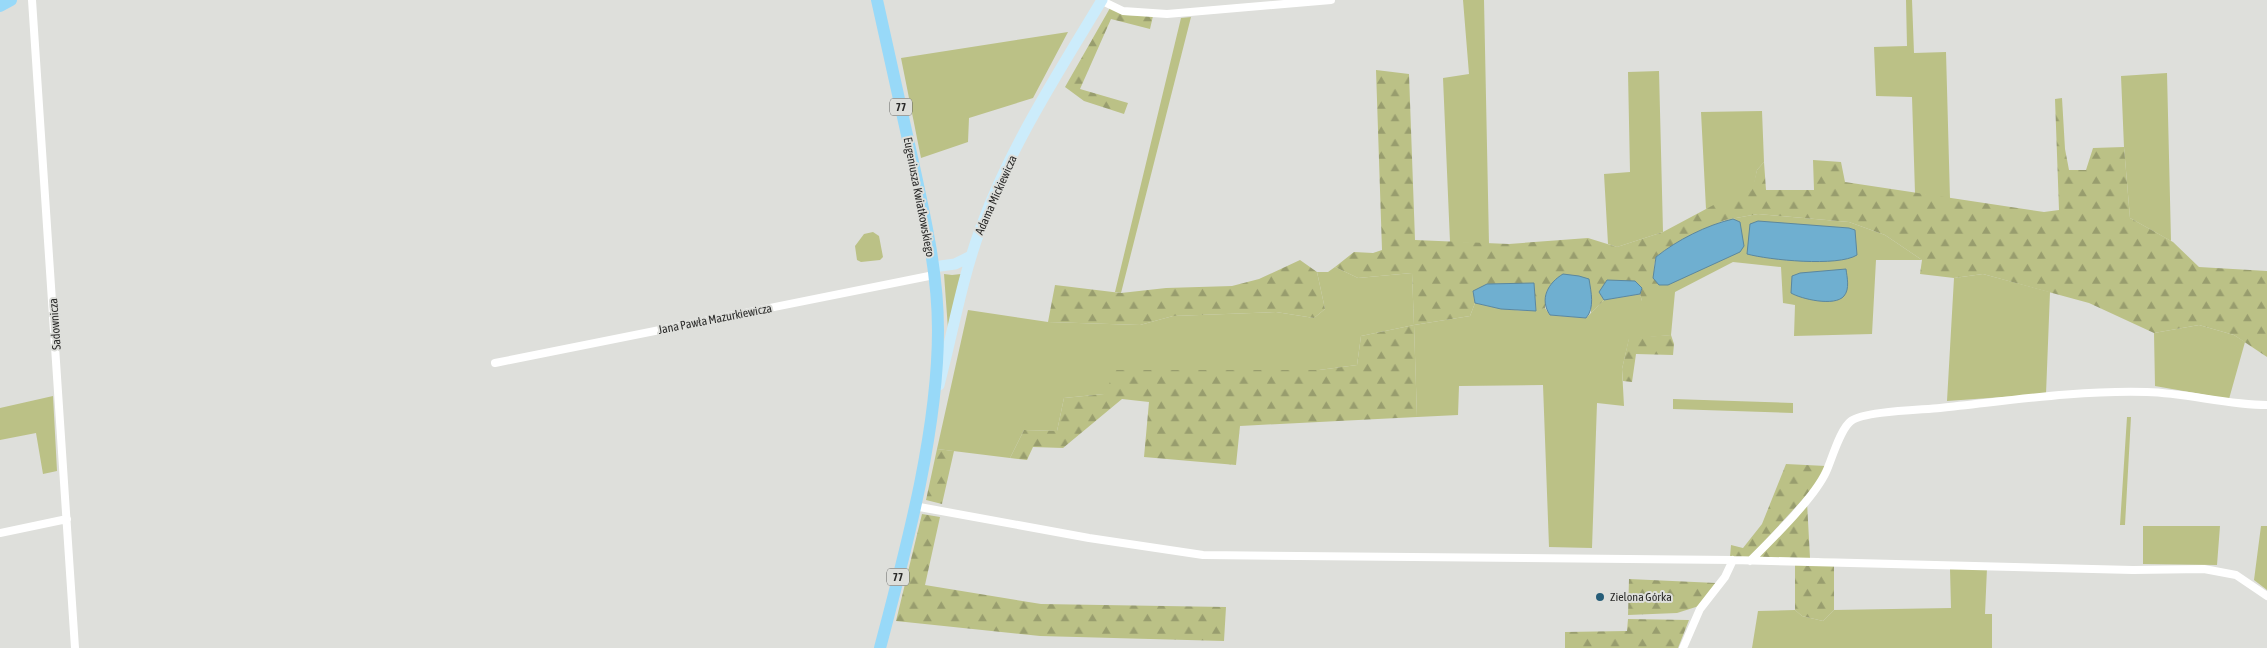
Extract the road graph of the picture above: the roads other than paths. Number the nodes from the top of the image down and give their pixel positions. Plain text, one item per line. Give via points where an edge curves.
1 (11, 0) edge
2 (32, 0) edge
3 (877, 0) edge
4 (1102, 0) edge
5 (1331, 0) edge
6 (0, 6) edge
7 (971, 256) junction
8 (934, 271) junction
9 (495, 362) dead end
10 (2267, 405) edge
11 (932, 407) junction
12 (914, 506) junction
13 (67, 519) junction
14 (0, 533) edge
15 (1733, 560) junction
16 (1750, 560) junction
17 (2267, 596) edge
18 (75, 648) edge
19 (880, 648) edge
20 (1683, 648) edge

1 - 6 main road
2 - 13 street, Sadownicza
3 - 8 main road, Eugeniusza Kwiatkowskiego / 77
4 - 5 street via 1124,11 1167,14
4 - 7 street, Adama Mickiewicza via 1011,159
7 - 8 street, Eugeniusza Kwiatkowskiego
7 - 11 street, Adama Mickiewicza
8 - 9 street, Jana Pawła Mazurkiewicza
8 - 11 main road, Adama Mickiewicza / 77 via 938,330
10 - 16 street via 2242,405 2172,393 2108,392 1855,418 1841,435 1817,488
11 - 12 main road, Adama Mickiewicza / 77
12 - 15 street via 1203,555
12 - 19 main road, Adama Mickiewicza / 77
13 - 14 street
13 - 18 street, Sadownicza
15 - 16 street
15 - 20 street via 1726,577 1700,609
16 - 17 street via 2204,569 2236,575

